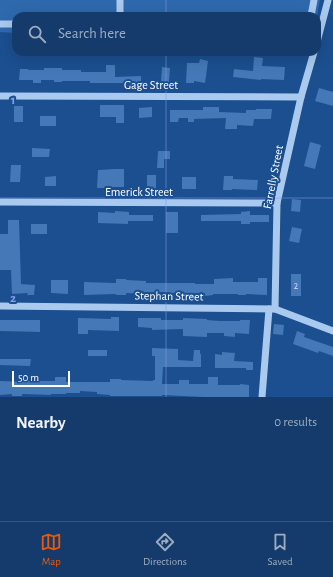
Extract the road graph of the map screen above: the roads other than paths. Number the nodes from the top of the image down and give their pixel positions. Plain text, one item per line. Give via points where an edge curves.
1 (120, 0) edge
2 (314, 0) edge
3 (328, 0) edge
4 (120, 12) edge
5 (312, 12) edge
6 (0, 24) edge
7 (12, 24) edge
8 (321, 27) edge
9 (313, 56) edge
10 (0, 96) edge
11 (302, 97) junction
12 (0, 202) edge
13 (277, 203) junction
14 (0, 306) edge
15 (272, 309) junction
16 (333, 331) edge
17 (262, 397) edge

1 - 4 street
2 - 5 street
3 - 8 street
6 - 7 street
9 - 11 street, Farrelly Street
10 - 11 street, Gage Street
11 - 13 street, Farrelly Street
12 - 13 street, Emerick Street
13 - 15 street, Farrelly Street
14 - 15 street, Stephan Street
15 - 16 street, Stephan Street
15 - 17 street, Farrelly Street

